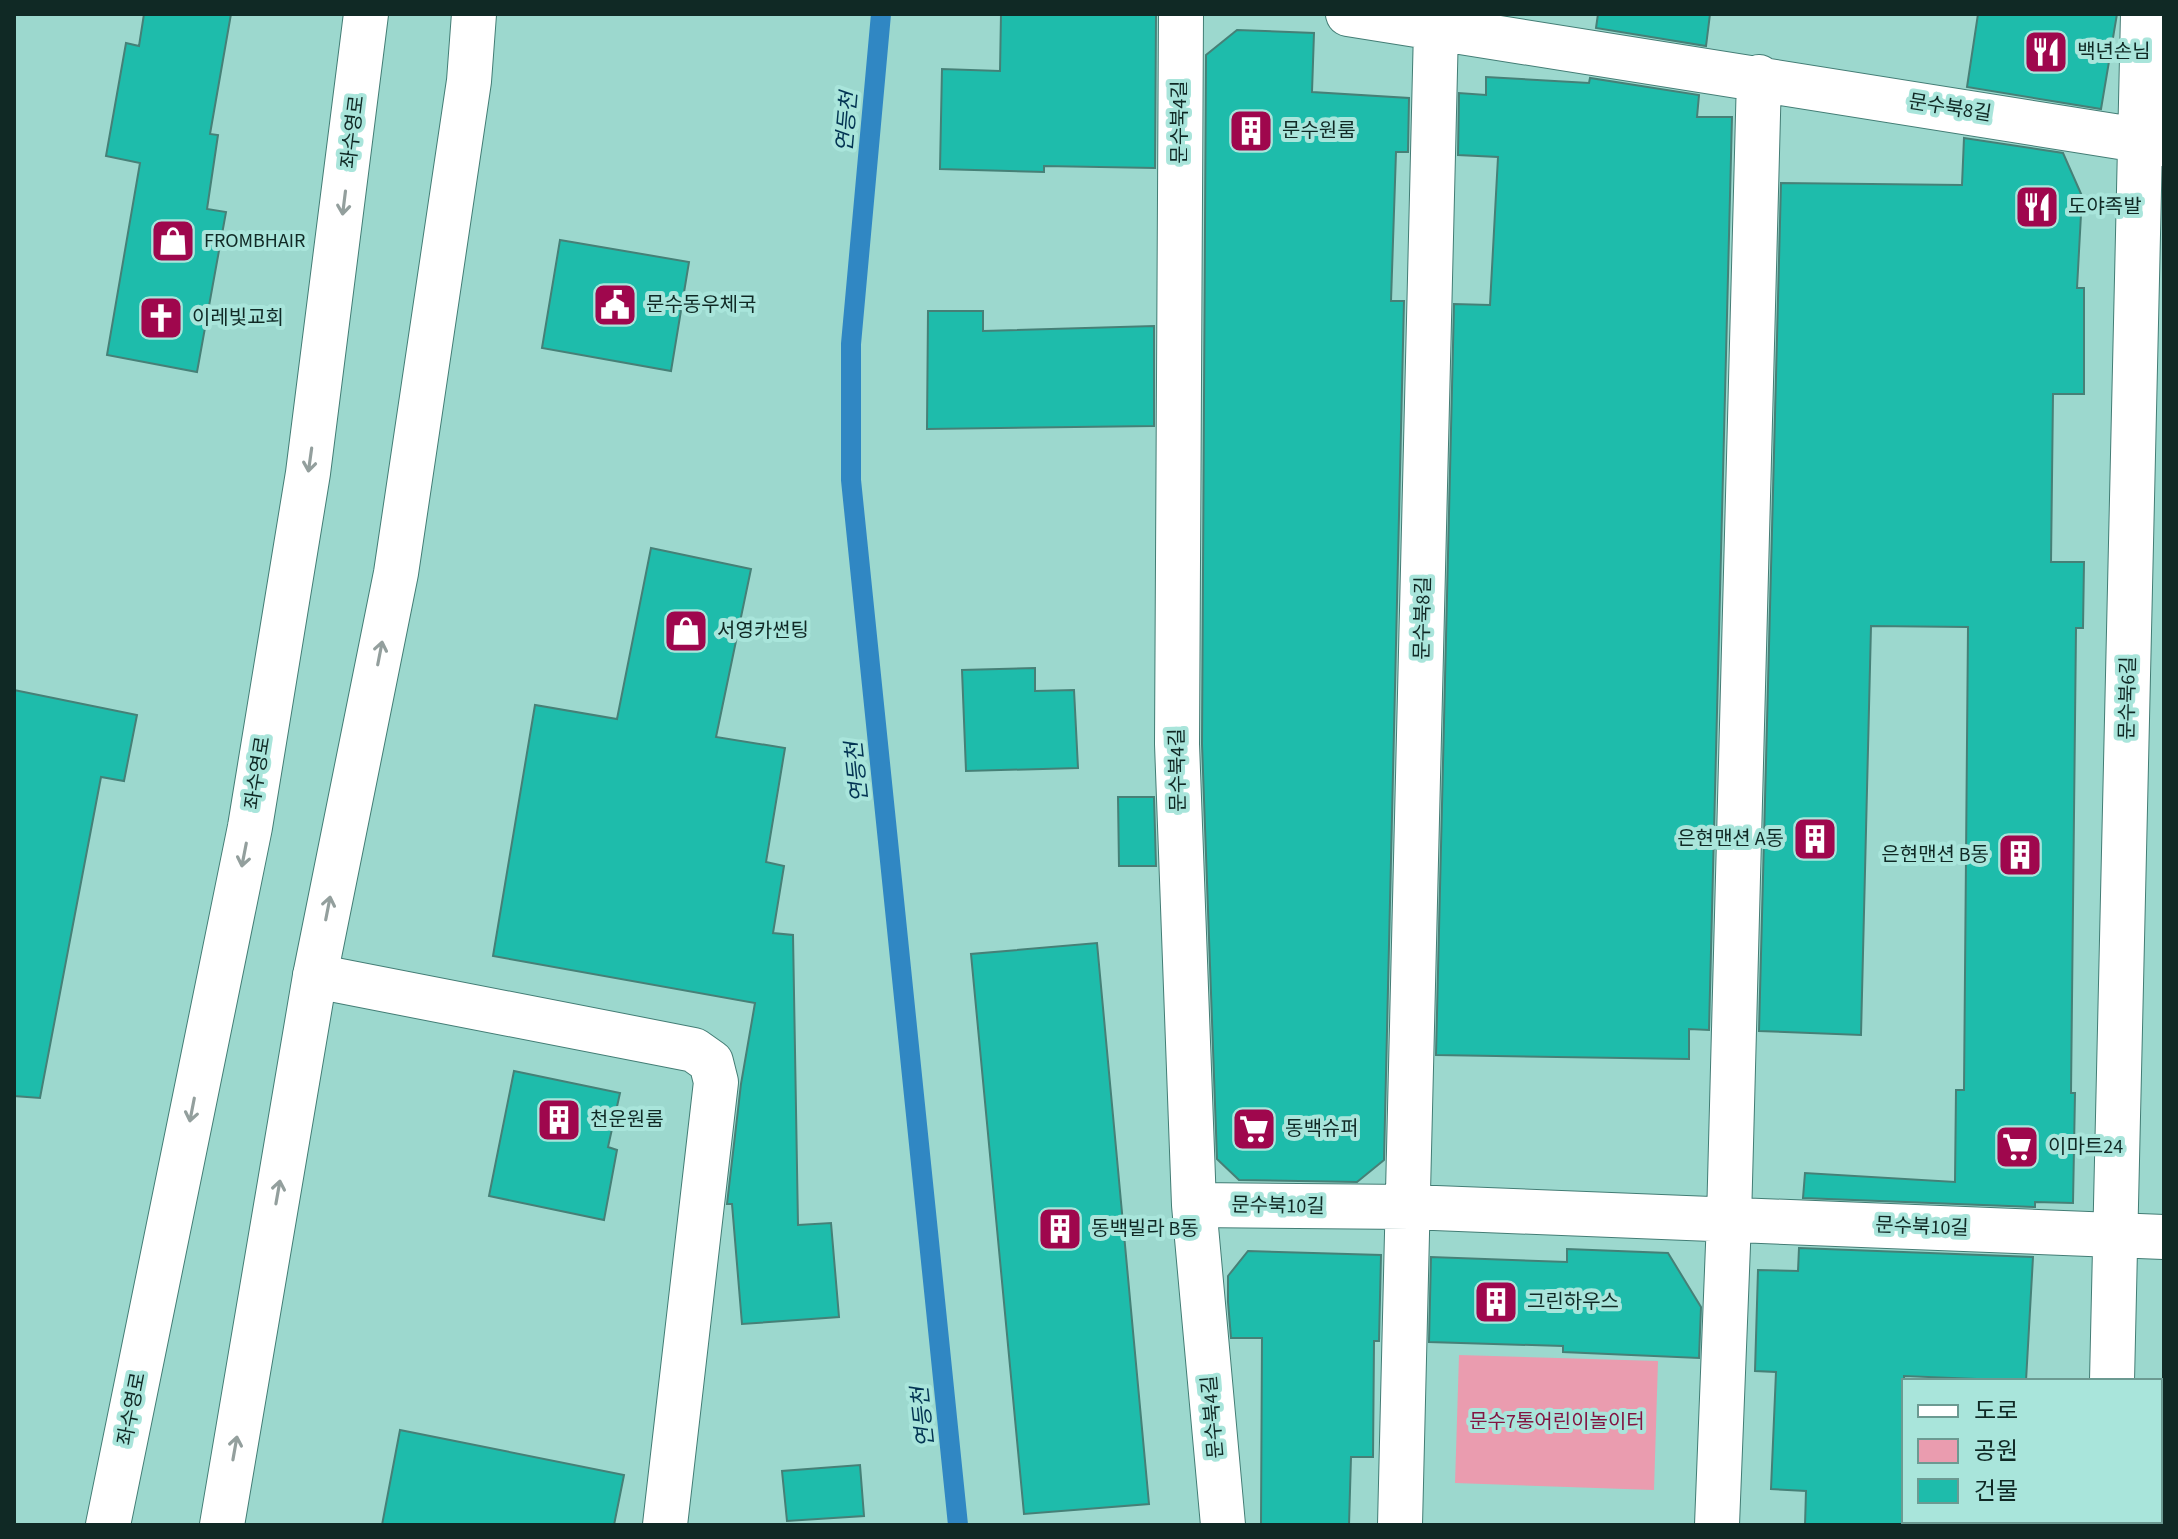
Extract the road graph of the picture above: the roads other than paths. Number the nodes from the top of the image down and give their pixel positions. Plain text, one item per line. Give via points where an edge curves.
1 (366, 14) edge
2 (474, 14) edge
3 (491, 14) edge
4 (1181, 14) edge
5 (1348, 14) edge
6 (2143, 14) edge
7 (1436, 29) junction
8 (1759, 77) junction
9 (469, 81) junction
10 (2152, 141) edge
11 (315, 976) junction
12 (1194, 1205) junction
13 (1410, 1207) junction
14 (1729, 1220) junction
15 (2115, 1235) junction
16 (2164, 1237) edge
17 (2112, 1379) edge
18 (108, 1525) edge
19 (222, 1525) edge
20 (665, 1525) edge
21 (1223, 1525) edge
22 (1400, 1525) edge
23 (1717, 1525) edge

1 -> 18 street, 좌수영로 via 308,473 252,812
2 - 9 street
3 - 9 street
4 - 12 street, 문수북4길 via 1177,744
5 - 7 street, 문수북8길
6 - 10 street, 문수북6길
7 - 8 street, 문수북8길
7 - 13 street, 문수북8길
8 - 10 street, 문수북8길
8 - 14 street
11 -> 9 street via 396,573
10 - 15 street, 문수북6길
19 -> 11 street
11 - 20 street via 694,1050 711,1062 716,1082
12 - 13 street, 문수북10길
12 - 21 street, 문수북4길
13 - 14 street, 문수북10길
13 - 22 street
14 - 15 street, 문수북10길
14 - 23 street
15 - 16 street, 문수북10길
15 - 17 street, 문수북6길

